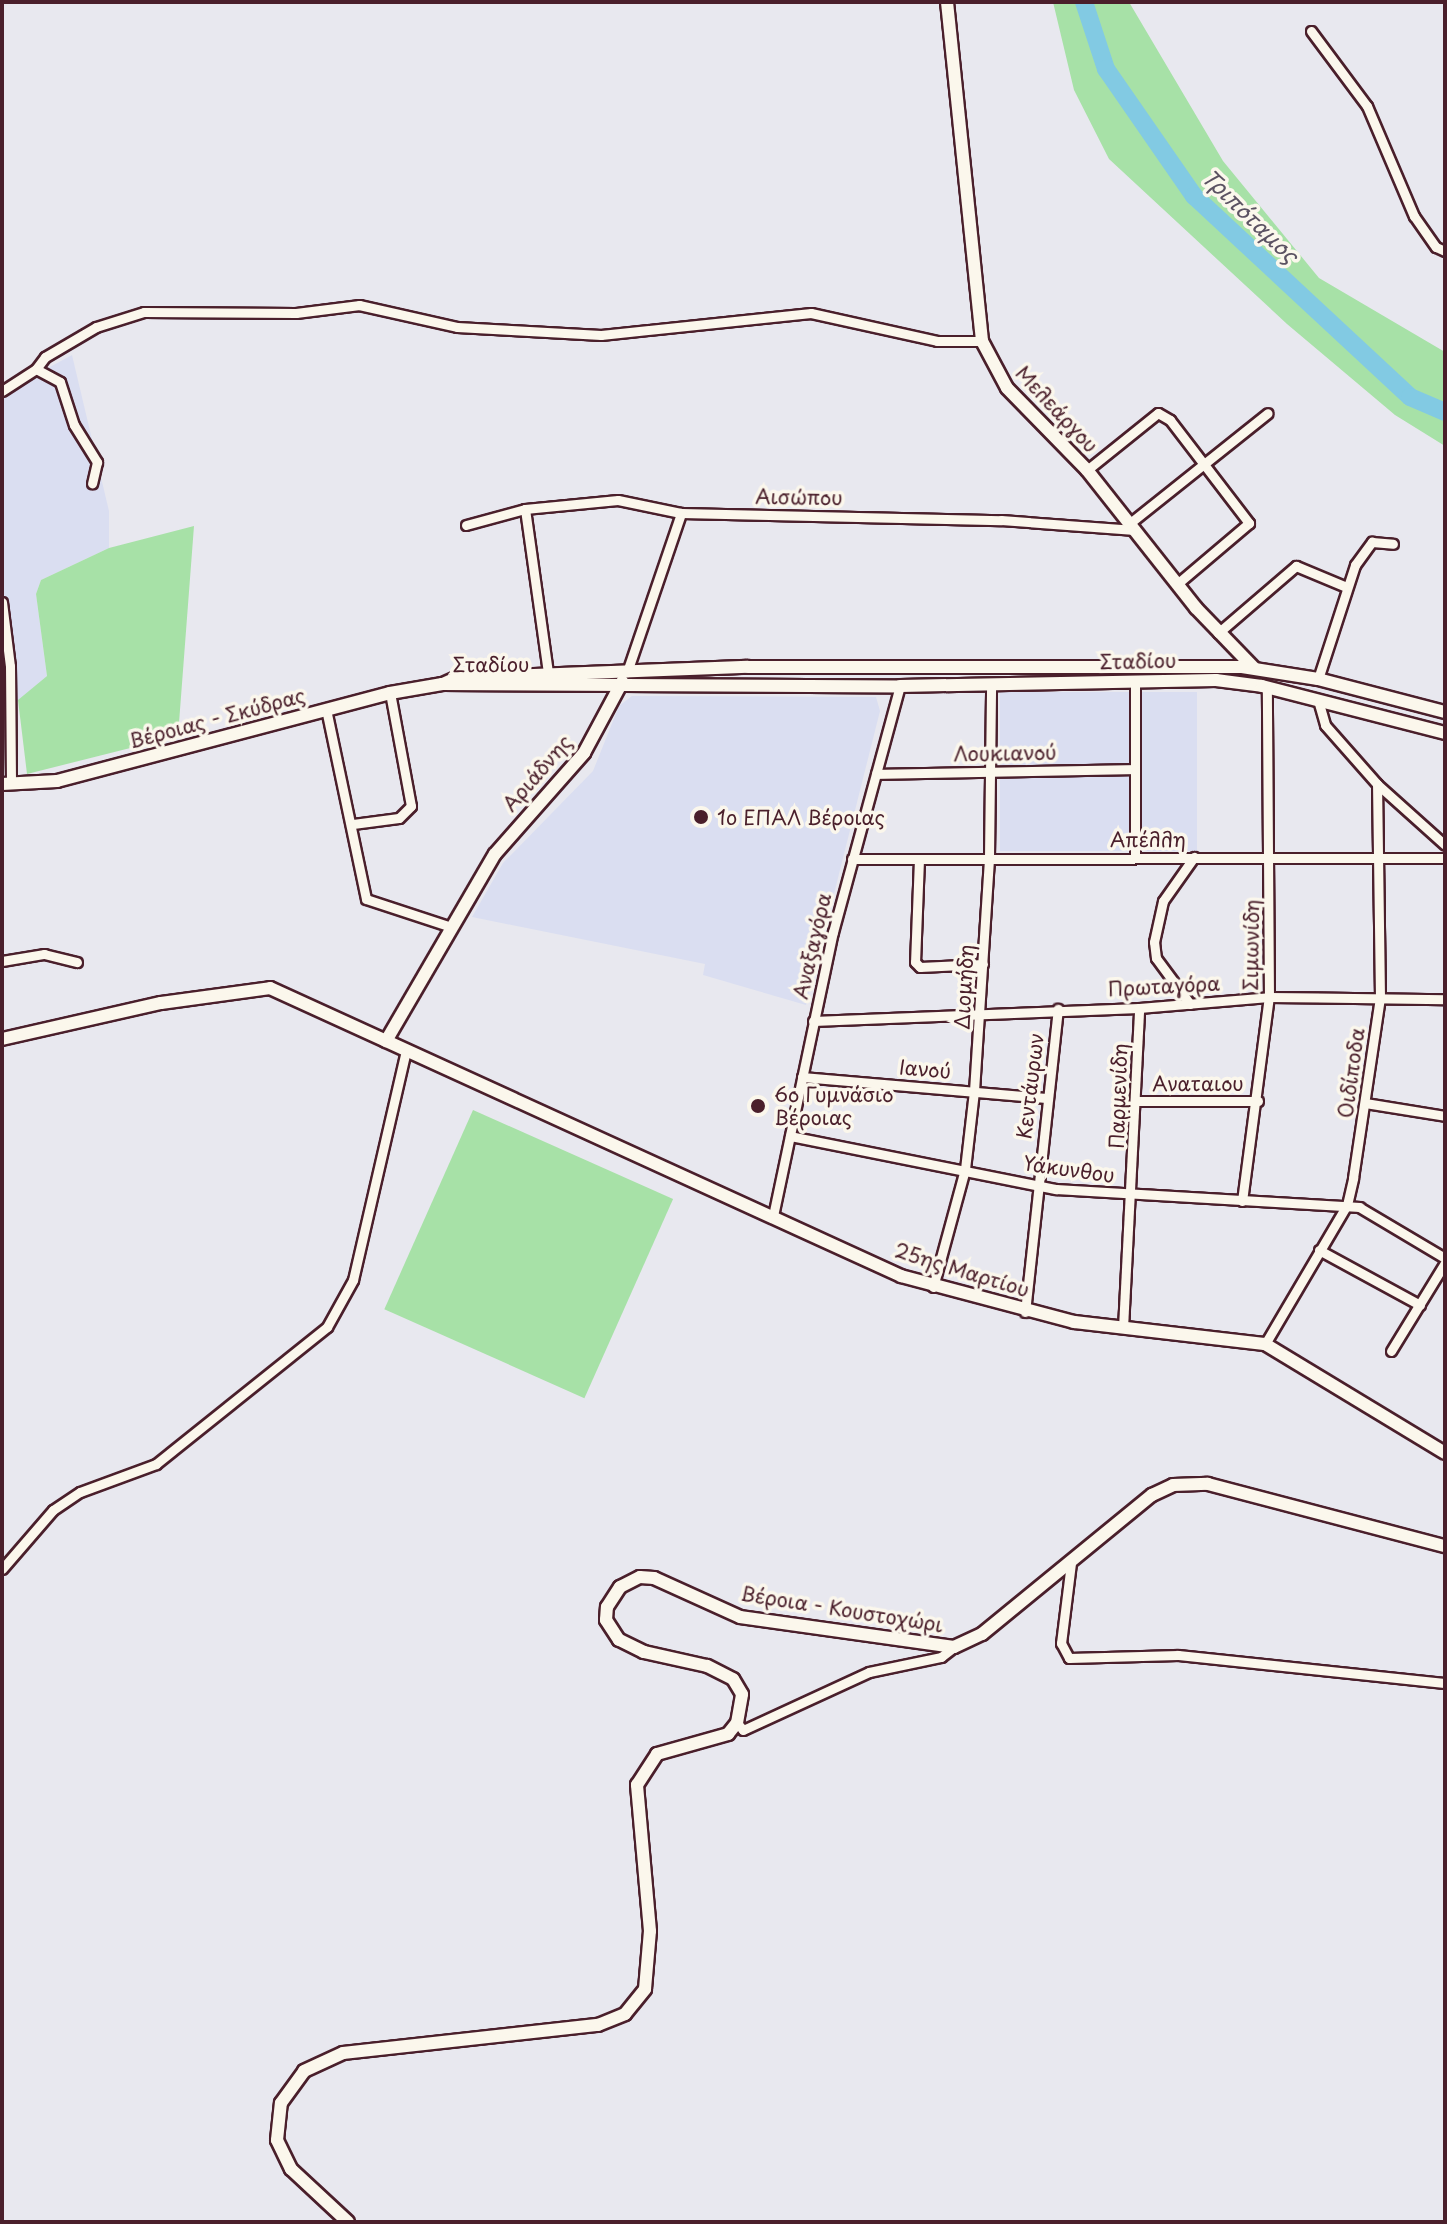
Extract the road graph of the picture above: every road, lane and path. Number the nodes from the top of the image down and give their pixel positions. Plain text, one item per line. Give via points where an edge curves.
1 (947, 2) edge
2 (1311, 31) dead end
3 (1445, 251) edge
4 (982, 341) junction
5 (36, 369) junction
6 (2, 391) edge
7 (1268, 413) dead end
8 (1205, 466) junction
9 (1087, 470) junction
10 (92, 483) dead end
11 (525, 509) junction
12 (681, 513) junction
13 (466, 525) dead end
14 (1132, 526) junction
15 (1393, 544) dead end
16 (1177, 584) junction
17 (1344, 586) junction
18 (2, 602) edge
19 (1218, 633) junction
20 (1254, 668) junction
21 (627, 672) junction
22 (548, 673) junction
23 (1318, 679) junction
24 (1135, 680) junction
25 (442, 684) junction
26 (991, 684) junction
27 (620, 686) junction
28 (900, 686) junction
29 (1267, 687) junction
30 (390, 693) junction
31 (1318, 700) junction
32 (326, 709) junction
33 (1445, 712) edge
34 (1445, 733) edge
35 (1134, 769) junction
36 (989, 771) junction
37 (876, 774) junction
38 (7, 784) edge
39 (1377, 784) junction
40 (353, 824) junction
41 (1445, 845) edge
42 (989, 857) junction
43 (1135, 857) junction
44 (1194, 857) junction
45 (1270, 857) junction
46 (1445, 858) edge
47 (852, 859) junction
48 (919, 859) junction
49 (1380, 859) junction
50 (451, 927) junction
51 (2, 961) edge
52 (77, 962) dead end
53 (983, 964) junction
54 (1269, 997) junction
55 (1380, 997) junction
56 (1445, 999) edge
57 (1190, 1004) junction
58 (1139, 1008) junction
59 (1058, 1009) junction
60 (981, 1013) junction
61 (813, 1021) junction
62 (2, 1039) edge
63 (386, 1041) junction
64 (406, 1050) junction
65 (802, 1077) junction
66 (974, 1091) junction
67 (1046, 1098) junction
68 (1137, 1101) junction
69 (1258, 1101) junction
70 (1365, 1103) junction
71 (1445, 1116) edge
72 (790, 1136) junction
73 (965, 1169) junction
74 (1037, 1185) junction
75 (1133, 1195) junction
76 (1242, 1201) junction
77 (1347, 1205) junction
78 (773, 1216) junction
79 (1319, 1250) junction
80 (1445, 1261) edge
81 (933, 1287) junction
82 (1420, 1305) junction
83 (1025, 1312) junction
84 (1123, 1328) junction
85 (1265, 1344) junction
86 (1391, 1351) dead end
87 (1445, 1453) edge
88 (1445, 1546) edge
89 (1071, 1563) junction
90 (2, 1569) edge
91 (954, 1647) junction
92 (1445, 1683) edge
93 (737, 1723) junction
94 (348, 2222) edge

1 - 4 street, Μελεάργου
2 - 3 street via 1367,106 1414,216 1436,247
4 - 5 street via 937,341 811,313 601,335 457,327 359,305 296,313 118,317 45,357
4 - 9 street, Μελεάργου via 1007,388
5 - 6 street
5 - 10 street via 60,382 74,425 97,462
7 - 8 street
8 - 9 street via 1170,420 1158,413
8 - 14 street
8 - 16 street via 1249,523
9 - 14 street, Μελεάργου
11 - 12 street, Αισώπου via 618,500
11 - 13 street, Αισώπου
11 - 22 street
12 - 14 street, Αισώπου
12 - 21 street, Αριάδνης
14 - 16 street, Μελεάργου
15 - 17 street via 1372,542 1365,547
16 - 19 street, Μελεάργου
17 - 19 street via 1296,566
17 - 23 street
18 - 38 street via 10,666
19 - 20 street, Μελεάργου
20 - 21 street, Σταδίου via 748,667
20 - 23 street, Σταδίου
20 - 29 street, Μελεάργου
21 - 22 street, Σταδίου
21 - 27 street, Αριάδνης
22 - 25 street, Σταδίου via 456,678
23 - 33 street, Σταδίου
24 - 26 street, Σταδίου
24 - 29 street, Σταδίου via 1216,680
24 - 35 street
25 - 27 street, Σταδίου
25 - 30 street, Βέροιας - Σκύδρας
26 - 28 street, Σταδίου
26 - 36 street, Διομήδη
27 - 28 street, Σταδίου
27 - 50 street, Αριάδνης via 584,753 495,854
28 - 37 street, Αναξαγόρα
29 - 31 street, Σταδίου
29 - 45 street, Σιμωνίδη
30 - 32 street, Βέροιας - Σκύδρας
30 - 40 street via 411,806 399,818
31 - 34 street, Σταδίου
31 - 39 street via 1325,725
32 - 38 street, Βέροιας - Σκύδρας via 96,772
32 - 40 street
35 - 36 street, Λουκιανού
35 - 43 street
36 - 37 street, Λουκιανού
36 - 42 street, Διομήδη
37 - 47 street, Αναξαγόρα
39 - 41 street
39 - 49 street, Οιδίποδα
40 - 50 street via 367,900
42 - 43 street, Απέλλη
42 - 48 street, Απέλλη
42 - 53 street, Διομήδη
43 - 44 street, Απέλλη
44 - 45 street, Απέλλη
44 - 57 street via 1163,901 1154,942 1156,958
45 - 49 street, Απέλλη
45 - 54 street, Σιμωνίδη
46 - 49 street, Απέλλη
47 - 48 street, Απέλλη
47 - 61 street, Αναξαγόρα
48 - 53 street via 915,962 920,967
49 - 55 street, Οιδίποδα
50 - 63 street, Αριάδνης
51 - 52 street via 44,954
53 - 60 street, Διομήδη
54 - 55 street, Πρωταγόρα
54 - 57 street, Πρωταγόρα
54 - 69 street, Σιμωνίδη
55 - 56 street, Πρωταγόρα
55 - 70 street, Οιδίποδα
57 - 58 street, Πρωταγόρα
58 - 59 street, Πρωταγόρα
58 - 68 street, Παρμενίδη
59 - 60 street, Πρωταγόρα
59 - 67 street, Κεντάυρων
60 - 61 street, Πρωταγόρα
60 - 66 street, Διομήδη
61 - 65 street, Αναξαγόρα
62 - 63 street, 25ης Μαρτίου via 161,1003 270,988
63 - 64 street, 25ης Μαρτίου
64 - 78 street, 25ης Μαρτίου
64 - 90 street via 353,1280 327,1327 156,1464 80,1492 53,1510
65 - 66 street, Ιανού
65 - 72 street, Αναξαγόρα
66 - 67 street, Ιανού
66 - 73 street, Διομήδη
67 - 74 street, Κεντάυρων
68 - 69 street, Αναταιου
68 - 75 street, Παρμενίδη
69 - 76 street, Σιμωνίδη
70 - 71 street
70 - 77 street, Οιδίποδα
72 - 73 street, Υάκυνθου
72 - 78 street, Αναξαγόρα
73 - 74 street, Υάκυνθου
73 - 81 street, Διομήδη
74 - 75 street, Υάκυνθου
74 - 83 street, Κεντάυρων
75 - 76 street, Υάκυνθου
75 - 84 street, Παρμενίδη
76 - 77 street, Υάκυνθου
77 - 79 street, Οιδίποδα
77 - 80 street via 1359,1207
78 - 81 street, 25ης Μαρτίου
79 - 82 street
79 - 85 street, Οιδίποδα
80 - 82 street
81 - 83 street, 25ης Μαρτίου
82 - 86 street
83 - 84 street, 25ης Μαρτίου
84 - 85 street, 25ης Μαρτίου
85 - 87 street, 25ης Μαρτίου
88 - 89 street, Βέροια - Κουστοχώρι via 1208,1484 1184,1483 1152,1495
89 - 91 street, Βέροια - Κουστοχώρι via 971,1642
89 - 92 street via 1061,1643 1069,1658 1178,1655
91 - 93 street via 941,1657 869,1672 743,1730
91 - 93 street, Βέροια - Κουστοχώρι via 740,1617 654,1578 640,1577 620,1587 607,1607 609,1630 630,1648 707,1666 733,1679 742,1694
93 - 94 street via 720,1738 653,1757 637,1785 650,1970 633,2008 598,2025 343,2053 296,2078 276,2116 281,2151 300,2179

